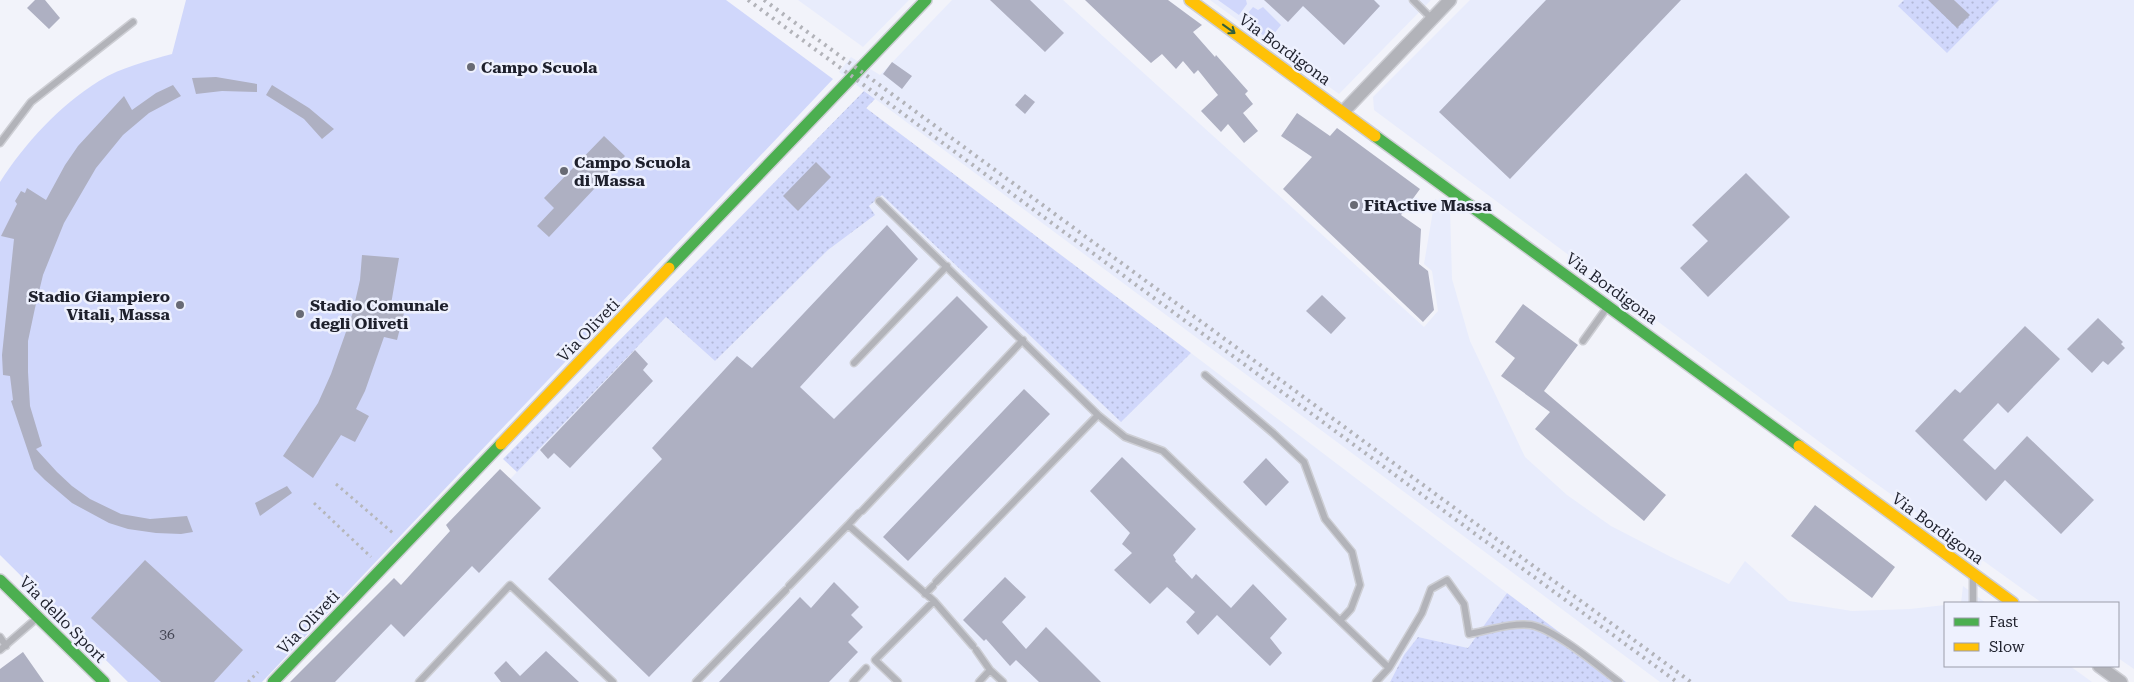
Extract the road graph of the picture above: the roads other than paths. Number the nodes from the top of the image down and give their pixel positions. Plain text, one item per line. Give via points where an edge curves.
1 (926, 0) edge
2 (1190, 0) edge
3 (1413, 0) edge
4 (1450, 0) edge
5 (1432, 19) junction
6 (133, 22) dead end
7 (1344, 111) junction
8 (0, 143) edge
9 (879, 201) dead end
10 (947, 266) junction
11 (1608, 306) junction
12 (1023, 340) junction
13 (1583, 341) dead end
14 (854, 363) dead end
15 (1205, 375) dead end
16 (1098, 415) junction
17 (848, 525) junction
18 (1973, 573) junction
19 (0, 580) edge
20 (925, 594) junction
21 (934, 601) junction
22 (1973, 602) edge
23 (2013, 602) edge
24 (38, 617) junction
25 (1340, 621) junction
26 (0, 637) edge
27 (3, 648) edge
28 (870, 664) junction
29 (2100, 667) edge
30 (1389, 668) junction
31 (990, 670) junction
32 (104, 682) edge
33 (273, 682) edge
34 (419, 682) edge
35 (613, 682) edge
36 (696, 682) edge
37 (853, 682) edge
38 (898, 682) edge
39 (979, 682) edge
40 (1003, 682) edge
41 (1376, 682) edge
42 (1619, 682) edge
43 (2121, 682) edge

1 - 33 street, Via Oliveti
2 -> 7 street, Via Bordigona
3 - 5 lane
4 - 5 street
5 - 7 street
6 - 8 lane via 31,102
7 - 11 street, Via Bordigona
9 - 10 lane
10 - 12 lane
10 - 14 lane
11 - 13 lane
11 - 18 street, Via Bordigona
12 - 16 lane
12 - 17 lane
15 - 25 lane via 1304,462 1325,519 1352,552 1360,585 1351,609
16 - 20 lane
16 - 25 lane via 1125,437 1163,451
17 - 20 lane
17 - 36 lane
18 - 22 lane
18 - 23 street, Via Bordigona
19 - 24 street, Via dello Sport
20 - 21 lane
21 - 28 lane
21 - 31 lane
24 - 27 lane
24 - 32 street, Via dello Sport
25 - 30 lane
26 - 27 lane
28 - 37 lane
28 - 38 lane
29 - 43 street
30 - 41 lane
30 - 42 lane via 1422,614 1431,589 1447,580 1464,604 1469,634 1531,625 1555,635
31 - 39 lane
31 - 40 lane
34 - 35 lane via 510,585

